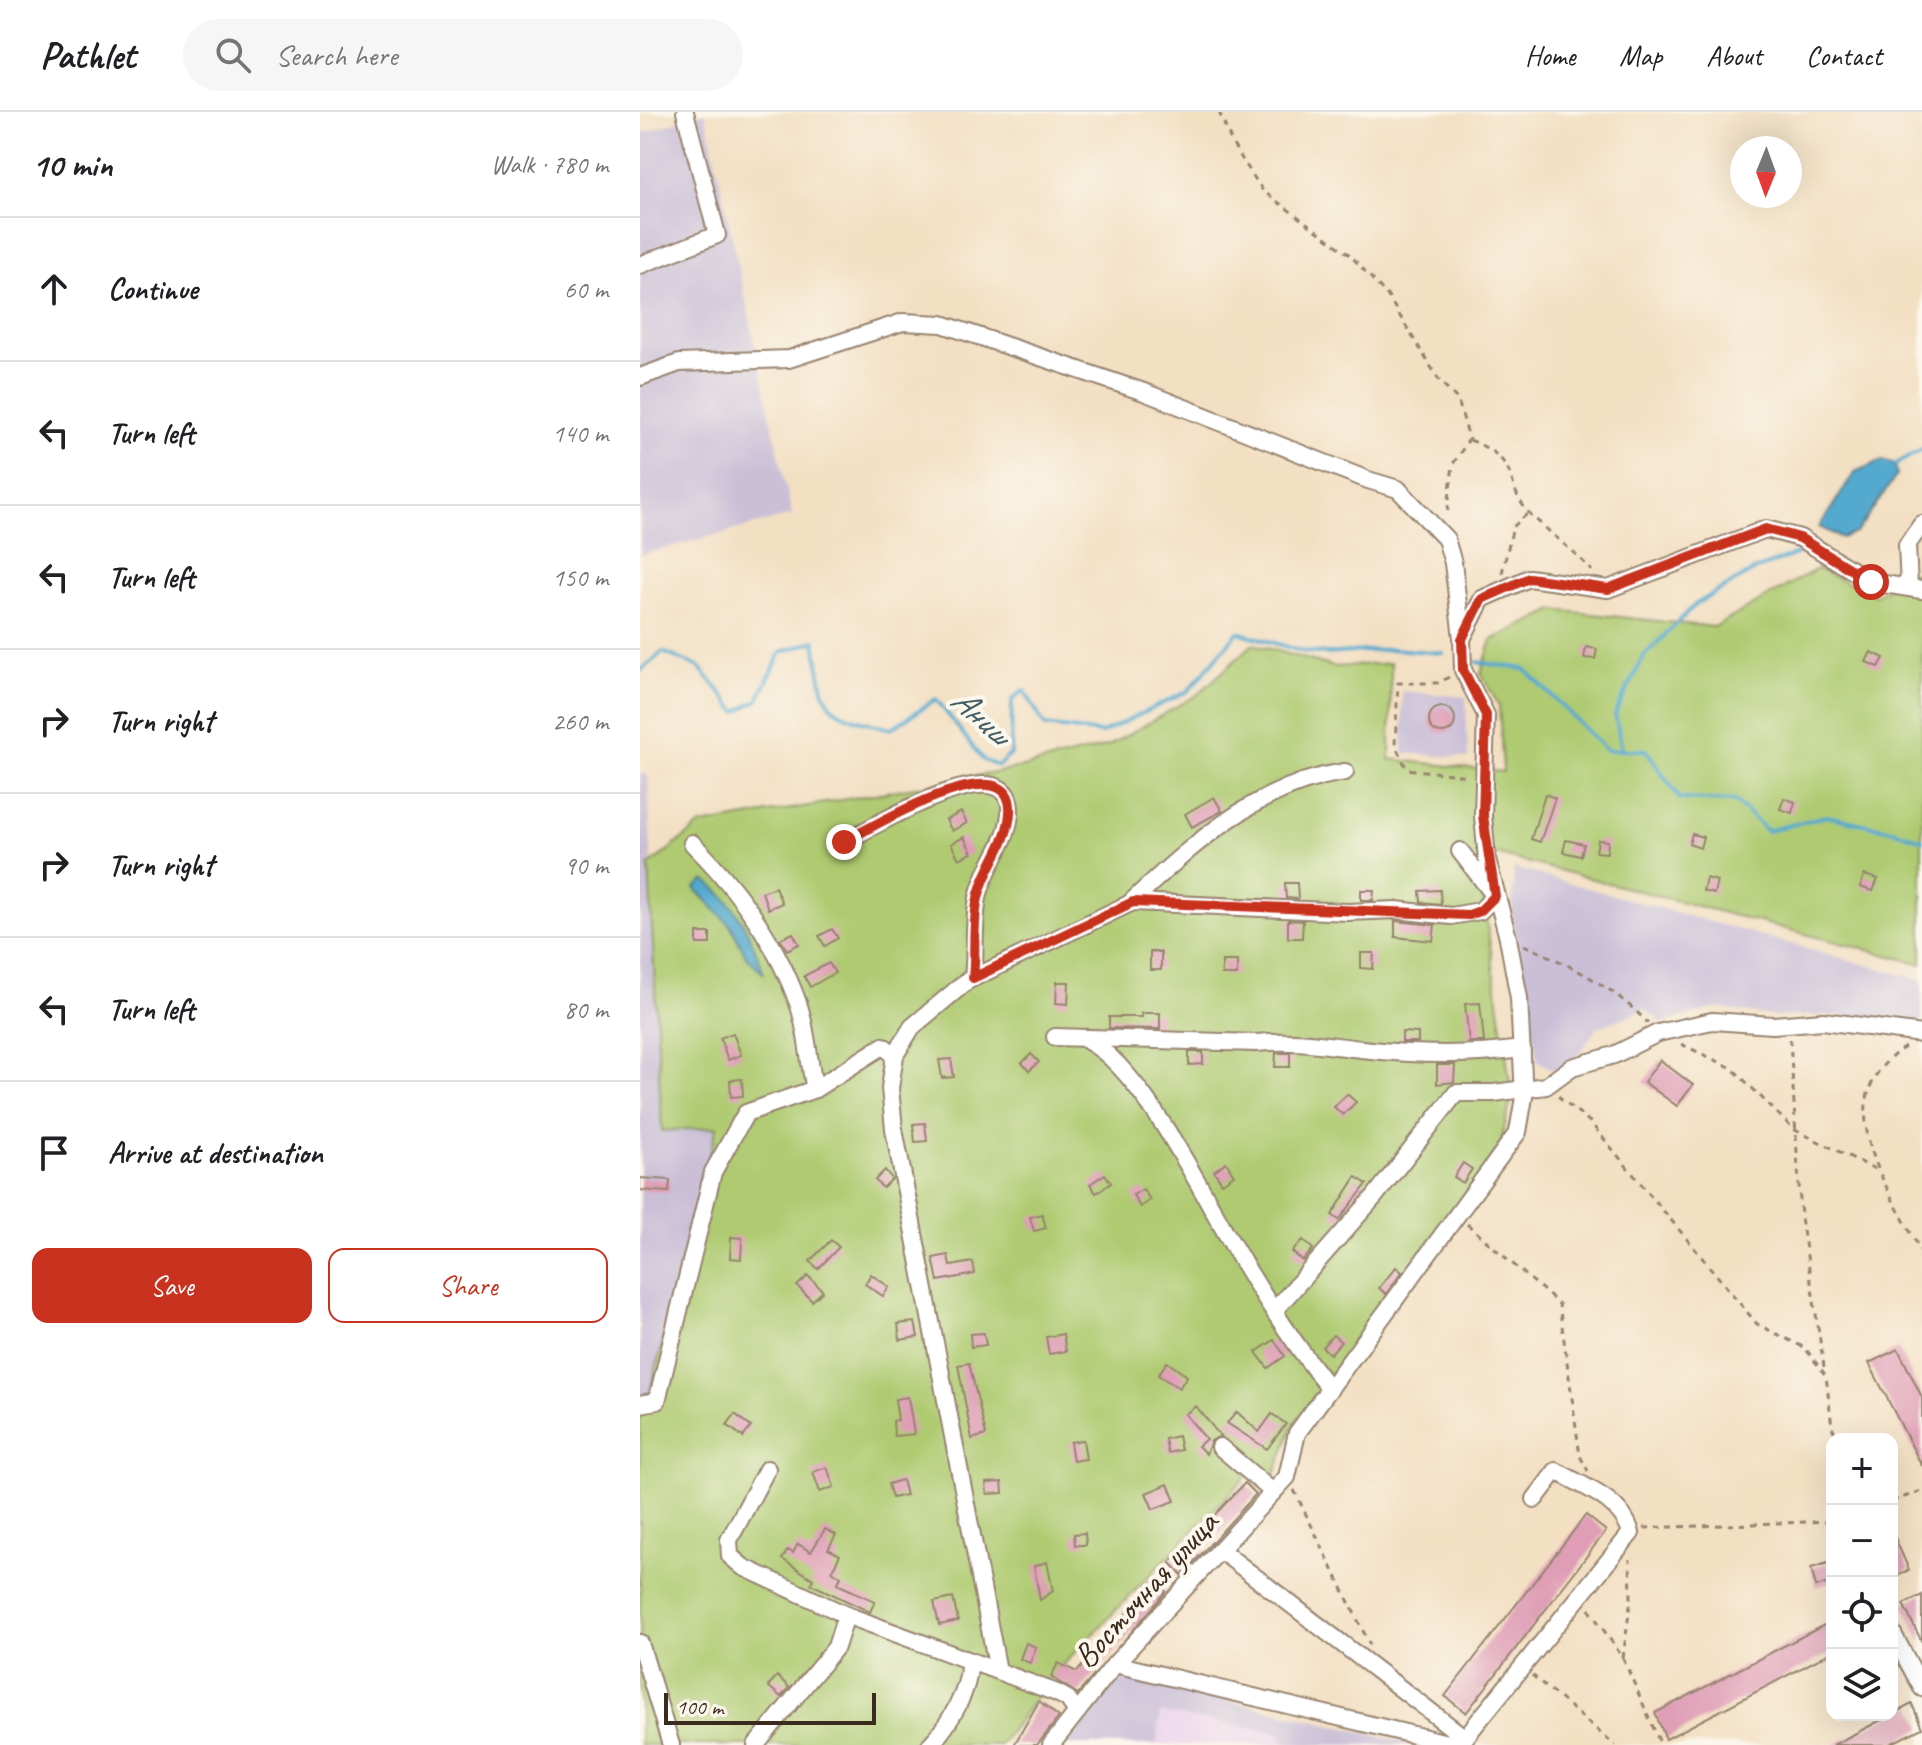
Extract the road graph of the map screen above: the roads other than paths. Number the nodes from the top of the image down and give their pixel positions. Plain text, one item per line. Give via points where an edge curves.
1 (685, 112) edge
2 (640, 265) edge
3 (640, 377) edge
4 (1922, 524) edge
5 (1916, 588) edge
6 (1462, 639) junction
7 (1345, 772) dead end
8 (844, 842) dead end
9 (692, 843) dead end
10 (1460, 851) dead end
11 (1495, 896) junction
12 (1131, 902) junction
13 (973, 978) junction
14 (1922, 1034) edge
15 (1055, 1037) dead end
16 (1083, 1038) junction
17 (1522, 1049) junction
18 (895, 1055) junction
19 (815, 1089) junction
20 (1524, 1093) junction
21 (1274, 1311) junction
22 (1330, 1389) junction
23 (640, 1404) edge
24 (1220, 1447) dead end
25 (767, 1469) dead end
26 (1273, 1492) junction
27 (1535, 1499) dead end
28 (1220, 1550) junction
29 (846, 1615) junction
30 (640, 1643) edge
31 (1898, 1643) edge
32 (969, 1661) junction
33 (1115, 1664) junction
34 (998, 1671) junction
35 (1922, 1688) edge
36 (1077, 1712) junction
37 (1460, 1743) edge
38 (671, 1745) edge
39 (756, 1745) edge
40 (930, 1745) edge
41 (1051, 1745) edge

1 - 2 street via 717,235
3 - 6 street via 679,363 789,359 903,322 942,324 1144,392 1398,489 1446,539
4 - 5 street via 1907,545
5 - 6 street via 1871,582 1800,538 1766,529 1608,589 1529,578 1482,599
6 - 11 street via 1463,670 1486,715 1485,845
7 - 12 street via 1298,781 1235,815
8 - 13 street via 935,795 973,785 1002,792 1010,815 978,895
9 - 19 street via 724,875 767,936 798,1004
10 - 11 street
11 - 12 street via 1480,911 1451,916
11 - 17 street via 1519,998
12 - 13 street
13 - 18 street via 924,1015
14 - 20 street via 1823,1021 1712,1021 1658,1033 1614,1055 1572,1067 1546,1086
15 - 16 street
16 - 17 street via 1290,1040 1479,1055
16 - 21 street via 1118,1064 1180,1151
17 - 20 street
18 - 19 street via 883,1046
18 - 34 street via 890,1088 894,1129
19 - 23 street via 746,1113 732,1136 713,1172 657,1401
20 - 21 street via 1456,1093
20 - 22 street via 1518,1132
21 - 22 street
22 - 26 street, Восточная улица via 1297,1433 1287,1477
24 - 26 street
25 - 29 street via 729,1540 730,1556
26 - 28 street, Восточная улица
27 - 37 street via 1556,1471 1626,1515 1627,1537
28 - 33 street, Восточная улица
28 - 37 street
29 - 32 street
29 - 39 street via 836,1647
30 - 38 street
31 - 35 street
32 - 34 street
32 - 40 street via 970,1672 951,1718
33 - 36 street, Восточная улица
33 - 37 street
34 - 36 street via 1057,1693
36 - 41 street, Восточная улица

